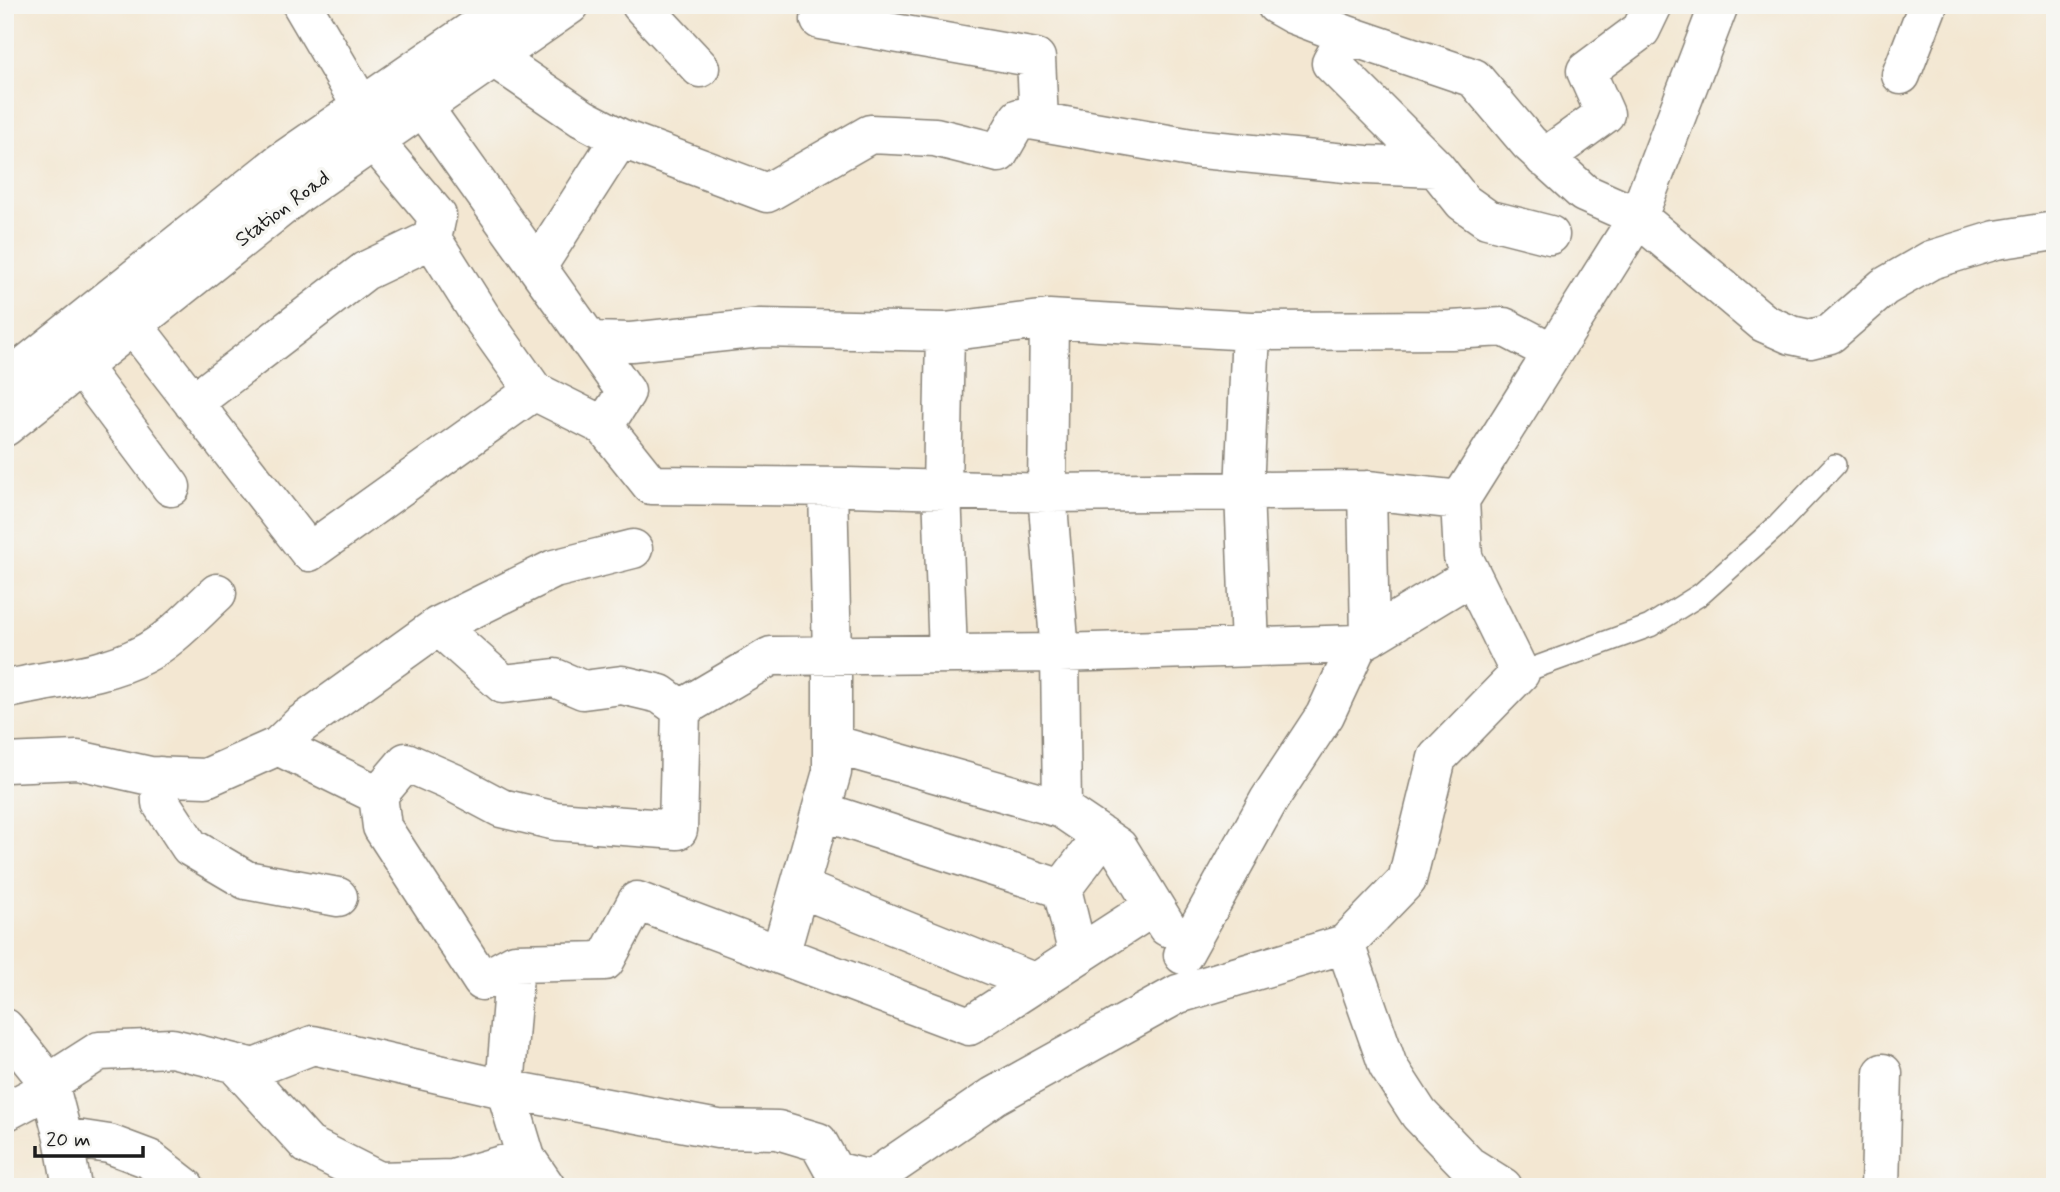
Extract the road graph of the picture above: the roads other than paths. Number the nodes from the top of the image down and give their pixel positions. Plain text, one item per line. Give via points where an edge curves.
1 (302, 5) edge
2 (509, 5) edge
3 (570, 5) edge
4 (641, 5) edge
5 (1276, 5) edge
6 (1653, 5) edge
7 (1719, 5) edge
8 (1928, 5) edge
9 (820, 20) dead end
10 (1347, 35) junction
11 (495, 58) junction
12 (700, 68) dead end
13 (1901, 75) dead end
14 (423, 107) junction
15 (1039, 121) junction
16 (368, 124) junction
17 (620, 138) junction
18 (1545, 158) junction
19 (1436, 168) junction
20 (1638, 217) junction
21 (2055, 231) edge
22 (1550, 235) dead end
23 (432, 239) junction
24 (537, 267) junction
25 (1049, 319) junction
26 (133, 325) junction
27 (1251, 331) junction
28 (945, 332) junction
29 (589, 341) junction
30 (1552, 352) junction
31 (81, 366) junction
32 (5, 382) edge
33 (534, 391) junction
34 (193, 403) junction
35 (604, 426) junction
36 (5, 427) edge
37 (1835, 465) dead end
38 (171, 487) dead end
39 (828, 487) junction
40 (942, 490) junction
41 (1367, 490) junction
42 (1244, 491) junction
43 (1047, 493) junction
44 (1460, 500) junction
45 (633, 550) dead end
46 (1472, 575) junction
47 (217, 593) dead end
48 (438, 626) junction
49 (1364, 640) junction
50 (1250, 647) junction
51 (1060, 653) junction
52 (948, 654) junction
53 (832, 656) junction
54 (1520, 673) junction
55 (5, 690) edge
56 (681, 709) junction
57 (832, 744) junction
58 (278, 746) junction
59 (5, 763) edge
60 (160, 776) junction
61 (379, 795) junction
62 (1062, 809) junction
63 (821, 811) junction
64 (1102, 836) junction
65 (800, 888) junction
66 (1062, 889) junction
67 (338, 897) dead end
68 (1154, 906) junction
69 (1345, 944) junction
70 (780, 955) junction
71 (1078, 955) junction
72 (515, 963) junction
73 (1193, 971) junction
74 (1036, 983) junction
75 (5, 1028) edge
76 (234, 1063) junction
77 (1883, 1073) dead end
78 (49, 1083) junction
79 (505, 1088) junction
80 (5, 1112) edge
81 (63, 1137) junction
82 (536, 1172) edge
83 (867, 1184) edge
84 (72, 1187) edge
85 (185, 1187) edge
86 (1503, 1187) edge
87 (1880, 1187) edge

1 - 16 street
2 - 16 street, Station Road
3 - 11 street, Station Road
4 - 12 street
5 - 10 street
6 - 18 street via 1641,30 1587,71 1605,114
7 - 20 street
8 - 13 street
9 - 15 street via 1036,58
10 - 18 street via 1474,78
10 - 19 street via 1331,63
11 - 14 street, Station Road
11 - 17 street via 582,118
14 - 16 street, Station Road
14 - 24 street
15 - 17 street via 1019,118 999,153 934,137 870,134 767,193
15 - 19 street via 1191,148
16 - 23 street via 437,216
16 - 26 street, Station Road via 298,194
16 - 32 street, Station Road via 278,165
17 - 24 street
18 - 20 street via 1584,193
19 - 22 street via 1463,202 1487,219
20 - 21 street via 1765,323 1810,339 1830,334 1884,287 1931,260 1996,240
20 - 30 street
23 - 33 street
23 - 34 street via 365,271
24 - 29 street
25 - 27 street
25 - 28 street
25 - 43 street
26 - 31 street, Station Road
26 - 34 street
27 - 30 street via 1504,327
27 - 42 street
28 - 29 street via 761,328 631,342
28 - 40 street
29 - 35 street via 626,391
30 - 44 street
31 - 36 street, Station Road
31 - 38 street
33 - 34 street via 309,552
33 - 35 street
35 - 39 street via 651,485
37 - 54 lane via 1701,594 1650,626
39 - 40 street
39 - 53 street
40 - 43 street
40 - 52 street
41 - 42 street
41 - 44 street
41 - 49 street
42 - 43 street
42 - 50 street
43 - 51 street
44 - 46 street via 1463,557
45 - 48 street via 554,569
46 - 49 street
46 - 54 street
47 - 55 street via 142,655 90,674
48 - 56 street via 503,684 555,678 583,690 622,685 660,694
48 - 58 street via 300,725
49 - 50 street
49 - 73 street via 1325,715 1269,800
50 - 51 street
51 - 52 street
51 - 62 street
52 - 53 street
53 - 56 street via 771,656
53 - 57 street
54 - 69 street via 1437,758 1407,880
56 - 61 street via 678,830 556,821 501,808 406,762
57 - 62 street
57 - 63 street via 832,772
58 - 60 street via 206,778
58 - 61 street
59 - 60 street via 78,761
60 - 67 street via 161,803 190,847 246,880
61 - 72 street via 382,827 482,981
62 - 64 street
63 - 65 street
63 - 66 street
64 - 66 street
64 - 68 street via 1118,847
65 - 70 street
65 - 74 street
66 - 71 street
68 - 71 street
68 - 73 street
69 - 73 street
69 - 86 street via 1388,1066 1419,1114 1468,1165
70 - 72 street via 637,901 605,961
70 - 74 street via 969,1026
71 - 74 street
72 - 79 street
73 - 83 street via 1178,994 994,1096
75 - 78 street
76 - 78 street via 172,1048 99,1051
76 - 79 street via 254,1068 313,1045
76 - 82 street via 308,1145 379,1181
77 - 87 street
78 - 80 street
78 - 81 street
79 - 82 street
79 - 83 street via 718,1129 778,1130 818,1142 834,1171
81 - 84 street
81 - 85 street via 109,1144 149,1159

